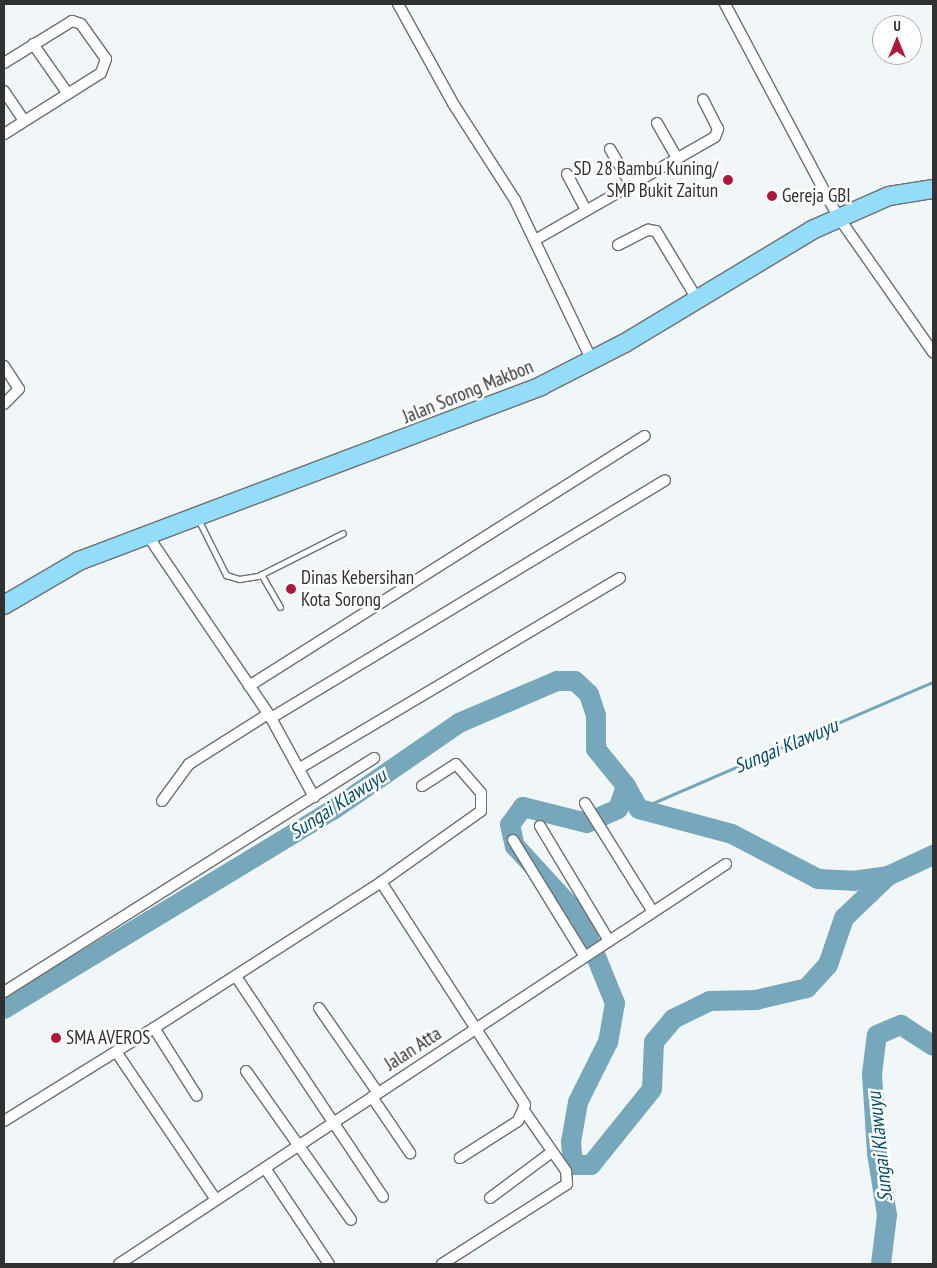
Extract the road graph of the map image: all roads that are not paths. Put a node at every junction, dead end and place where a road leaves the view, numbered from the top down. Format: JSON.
{"nodes":[{"id":1,"x":400,"y":4,"type":"edge"},
{"id":2,"x":725,"y":4,"type":"edge"},
{"id":3,"x":33,"y":44,"type":"junction"},
{"id":4,"x":4,"y":63,"type":"edge"},
{"id":5,"x":4,"y":91,"type":"edge"},
{"id":6,"x":68,"y":94,"type":"junction"},
{"id":7,"x":702,"y":100,"type":"dead end"},
{"id":8,"x":24,"y":121,"type":"junction"},
{"id":9,"x":657,"y":124,"type":"dead end"},
{"id":10,"x":4,"y":134,"type":"edge"},
{"id":11,"x":610,"y":149,"type":"dead end"},
{"id":12,"x":677,"y":158,"type":"junction"},
{"id":13,"x":567,"y":174,"type":"dead end"},
{"id":14,"x":631,"y":185,"type":"junction"},
{"id":15,"x":933,"y":189,"type":"edge"},
{"id":16,"x":586,"y":210,"type":"junction"},
{"id":17,"x":839,"y":218,"type":"junction"},
{"id":18,"x":535,"y":240,"type":"junction"},
{"id":19,"x":618,"y":245,"type":"dead end"},
{"id":20,"x":697,"y":299,"type":"junction"},
{"id":21,"x":933,"y":352,"type":"edge"},
{"id":22,"x":592,"y":361,"type":"junction"},
{"id":23,"x":4,"y":366,"type":"edge"},
{"id":24,"x":4,"y":404,"type":"edge"},
{"id":25,"x":645,"y":436,"type":"dead end"},
{"id":26,"x":665,"y":480,"type":"dead end"},
{"id":27,"x":198,"y":519,"type":"junction"},
{"id":28,"x":343,"y":532,"type":"dead end"},
{"id":29,"x":148,"y":536,"type":"junction"},
{"id":30,"x":261,"y":574,"type":"junction"},
{"id":31,"x":620,"y":578,"type":"dead end"},
{"id":32,"x":4,"y":605,"type":"edge"},
{"id":33,"x":280,"y":607,"type":"dead end"},
{"id":34,"x":249,"y":686,"type":"junction"},
{"id":35,"x":270,"y":716,"type":"junction"},
{"id":36,"x":374,"y":758,"type":"dead end"},
{"id":37,"x":300,"y":768,"type":"junction"},
{"id":38,"x":422,"y":786,"type":"dead end"},
{"id":39,"x":314,"y":797,"type":"junction"},
{"id":40,"x":162,"y":801,"type":"dead end"},
{"id":41,"x":585,"y":803,"type":"dead end"},
{"id":42,"x":540,"y":826,"type":"dead end"},
{"id":43,"x":513,"y":840,"type":"dead end"},
{"id":44,"x":726,"y":864,"type":"dead end"},
{"id":45,"x":380,"y":882,"type":"junction"},
{"id":46,"x":653,"y":912,"type":"junction"},
{"id":47,"x":609,"y":941,"type":"junction"},
{"id":48,"x":585,"y":957,"type":"junction"},
{"id":49,"x":236,"y":978,"type":"junction"},
{"id":50,"x":4,"y":992,"type":"edge"},
{"id":51,"x":319,"y":1008,"type":"dead end"},
{"id":52,"x":154,"y":1028,"type":"junction"},
{"id":53,"x":474,"y":1030,"type":"junction"},
{"id":54,"x":116,"y":1053,"type":"junction"},
{"id":55,"x":246,"y":1071,"type":"dead end"},
{"id":56,"x":375,"y":1095,"type":"junction"},
{"id":57,"x":197,"y":1096,"type":"dead end"},
{"id":58,"x":525,"y":1112,"type":"junction"},
{"id":59,"x":4,"y":1121,"type":"edge"},
{"id":60,"x":334,"y":1122,"type":"junction"},
{"id":61,"x":298,"y":1146,"type":"junction"},
{"id":62,"x":552,"y":1152,"type":"junction"},
{"id":63,"x":410,"y":1153,"type":"dead end"},
{"id":64,"x":460,"y":1158,"type":"dead end"},
{"id":65,"x":265,"y":1168,"type":"junction"},
{"id":66,"x":383,"y":1197,"type":"dead end"},
{"id":67,"x":490,"y":1198,"type":"dead end"},
{"id":68,"x":216,"y":1200,"type":"junction"},
{"id":69,"x":351,"y":1220,"type":"dead end"},
{"id":70,"x":119,"y":1264,"type":"edge"},
{"id":71,"x":330,"y":1264,"type":"edge"},
{"id":72,"x":442,"y":1264,"type":"edge"}],
"edges":[{"from":1,"to":18,"type":"street"},
{"from":2,"to":17,"type":"street"},
{"from":3,"to":4,"type":"street"},
{"from":3,"to":6,"type":"street"},
{"from":3,"to":6,"type":"street"},
{"from":5,"to":8,"type":"street"},
{"from":6,"to":8,"type":"street"},
{"from":7,"to":12,"type":"street"},
{"from":8,"to":10,"type":"street"},
{"from":9,"to":12,"type":"street"},
{"from":11,"to":14,"type":"street"},
{"from":12,"to":14,"type":"street"},
{"from":13,"to":16,"type":"street"},
{"from":14,"to":16,"type":"street"},
{"from":15,"to":17,"type":"highway","name":"Jalan Sorong Makbon"},
{"from":16,"to":18,"type":"street"},
{"from":17,"to":20,"type":"highway","name":"Jalan Sorong Makbon"},
{"from":17,"to":21,"type":"street"},
{"from":18,"to":22,"type":"street"},
{"from":19,"to":20,"type":"street"},
{"from":20,"to":22,"type":"highway","name":"Jalan Sorong Makbon"},
{"from":22,"to":27,"type":"highway","name":"Jalan Sorong Makbon"},
{"from":23,"to":24,"type":"street"},
{"from":25,"to":34,"type":"street"},
{"from":26,"to":35,"type":"street"},
{"from":27,"to":29,"type":"highway","name":"Jalan Sorong Makbon"},
{"from":27,"to":30,"type":"lane"},
{"from":28,"to":30,"type":"lane"},
{"from":29,"to":32,"type":"highway","name":"Jalan Sorong Makbon"},
{"from":29,"to":34,"type":"street"},
{"from":30,"to":33,"type":"lane"},
{"from":31,"to":37,"type":"street"},
{"from":34,"to":35,"type":"street"},
{"from":35,"to":37,"type":"street"},
{"from":35,"to":40,"type":"street"},
{"from":36,"to":39,"type":"street"},
{"from":37,"to":39,"type":"street"},
{"from":38,"to":45,"type":"street"},
{"from":39,"to":50,"type":"street"},
{"from":41,"to":46,"type":"street"},
{"from":42,"to":47,"type":"street"},
{"from":43,"to":48,"type":"street"},
{"from":44,"to":46,"type":"street","name":"Jalan Atta"},
{"from":45,"to":49,"type":"street"},
{"from":45,"to":53,"type":"street"},
{"from":46,"to":47,"type":"street","name":"Jalan Atta"},
{"from":47,"to":48,"type":"street","name":"Jalan Atta"},
{"from":48,"to":53,"type":"street","name":"Jalan Atta"},
{"from":49,"to":52,"type":"street"},
{"from":49,"to":60,"type":"street"},
{"from":51,"to":56,"type":"street"},
{"from":52,"to":54,"type":"street"},
{"from":52,"to":57,"type":"street"},
{"from":53,"to":56,"type":"street","name":"Jalan Atta"},
{"from":53,"to":58,"type":"street"},
{"from":54,"to":59,"type":"street"},
{"from":54,"to":68,"type":"street"},
{"from":55,"to":61,"type":"street"},
{"from":56,"to":60,"type":"street","name":"Jalan Atta"},
{"from":56,"to":63,"type":"street"},
{"from":58,"to":62,"type":"street"},
{"from":58,"to":64,"type":"street"},
{"from":60,"to":61,"type":"street","name":"Jalan Atta"},
{"from":60,"to":66,"type":"street"},
{"from":61,"to":65,"type":"street","name":"Jalan Atta"},
{"from":61,"to":69,"type":"street"},
{"from":62,"to":67,"type":"street"},
{"from":62,"to":72,"type":"street"},
{"from":65,"to":68,"type":"street","name":"Jalan Atta"},
{"from":65,"to":71,"type":"street"},
{"from":68,"to":70,"type":"street","name":"Jalan Atta"}]}
